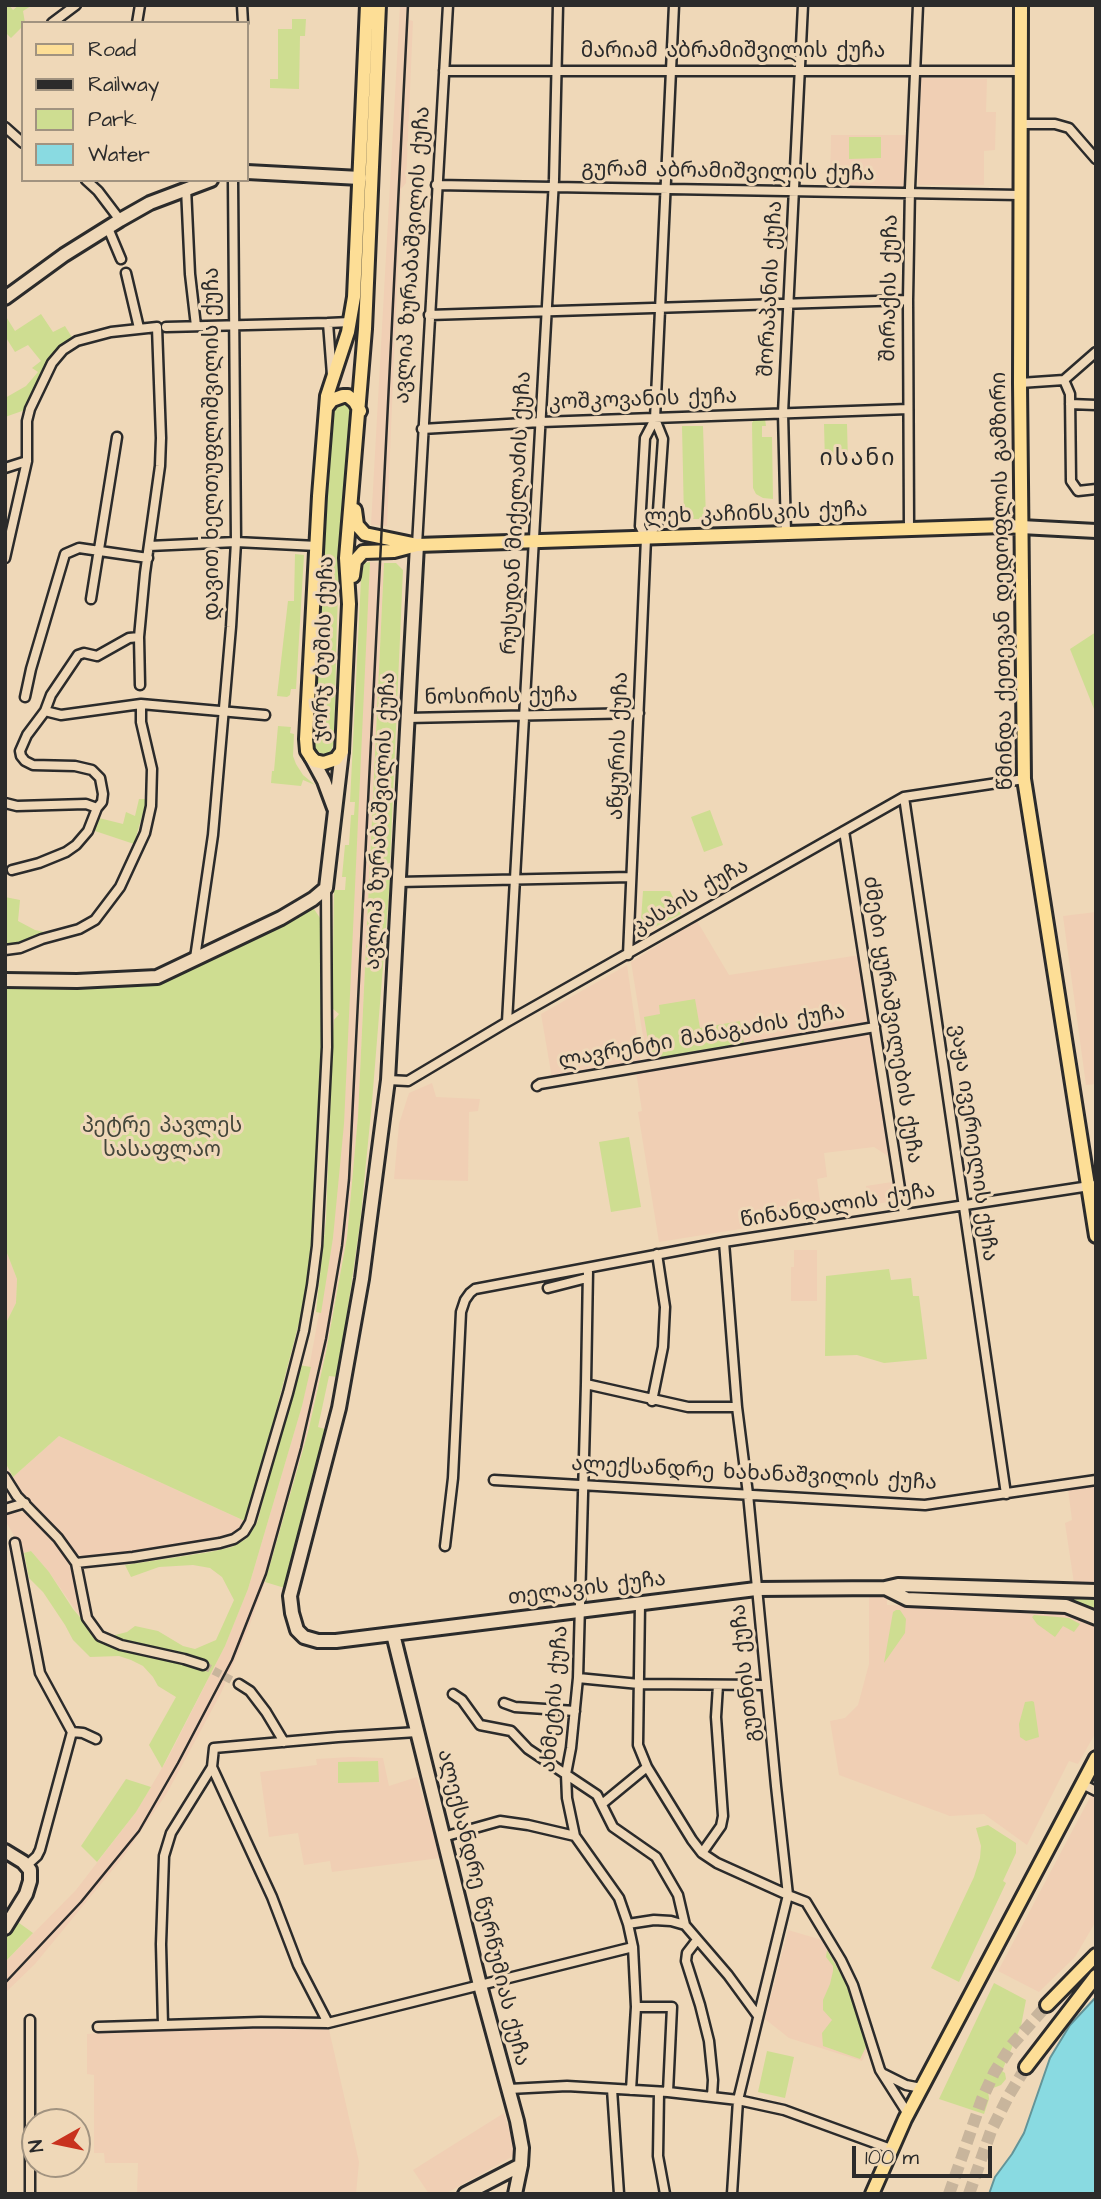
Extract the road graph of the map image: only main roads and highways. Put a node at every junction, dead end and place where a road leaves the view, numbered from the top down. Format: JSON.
{"nodes":[{"id":1,"x":367,"y":5,"type":"edge"},
{"id":2,"x":379,"y":5,"type":"edge"},
{"id":3,"x":1021,"y":5,"type":"edge"},
{"id":4,"x":326,"y":408,"type":"junction"},
{"id":5,"x":360,"y":411,"type":"junction"},
{"id":6,"x":354,"y":484,"type":"junction"},
{"id":7,"x":1021,"y":527,"type":"junction"},
{"id":8,"x":416,"y":545,"type":"junction"},
{"id":9,"x":349,"y":604,"type":"junction"},
{"id":10,"x":1092,"y":1185,"type":"edge"},
{"id":11,"x":1096,"y":1236,"type":"edge"},
{"id":12,"x":1096,"y":1758,"type":"edge"},
{"id":13,"x":1096,"y":1955,"type":"edge"},
{"id":14,"x":1096,"y":1976,"type":"edge"},
{"id":15,"x":1047,"y":2005,"type":"tunnel mouth"},
{"id":16,"x":1026,"y":2067,"type":"tunnel mouth"},
{"id":17,"x":872,"y":2194,"type":"edge"}],
"edges":[{"from":1,"to":4,"type":"main road","name":"ჯორჯ ბუშის ქუჩა"},
{"from":2,"to":5,"type":"main road","name":"ჯორჯ ბუშის ქუჩა"},
{"from":3,"to":7,"type":"main road","name":"წმინდა ქეთევან დედოფლის გამზირი"},
{"from":4,"to":5,"type":"main road"},
{"from":4,"to":9,"type":"main road","name":"ჯორჯ ბუშის ქუჩა"},
{"from":5,"to":6,"type":"main road","name":"ჯორჯ ბუშის ქუჩა"},
{"from":6,"to":8,"type":"main road","name":"ლეხ კაჩინსკის ქუჩა"},
{"from":6,"to":9,"type":"main road","name":"ჯორჯ ბუშის ქუჩა"},
{"from":7,"to":8,"type":"main road","name":"ლეხ კაჩინსკის ქუჩა"},
{"from":7,"to":10,"type":"main road","name":"წმინდა ქეთევან დედოფლის გამზირი"},
{"from":8,"to":9,"type":"main road","name":"ლეხ კაჩინსკის ქუჩა"},
{"from":10,"to":11,"type":"main road","name":"წმინდა ქეთევან დედოფლის გამზირი"},
{"from":12,"to":17,"type":"main road"},
{"from":13,"to":15,"type":"main road"},
{"from":14,"to":16,"type":"main road"}]}
